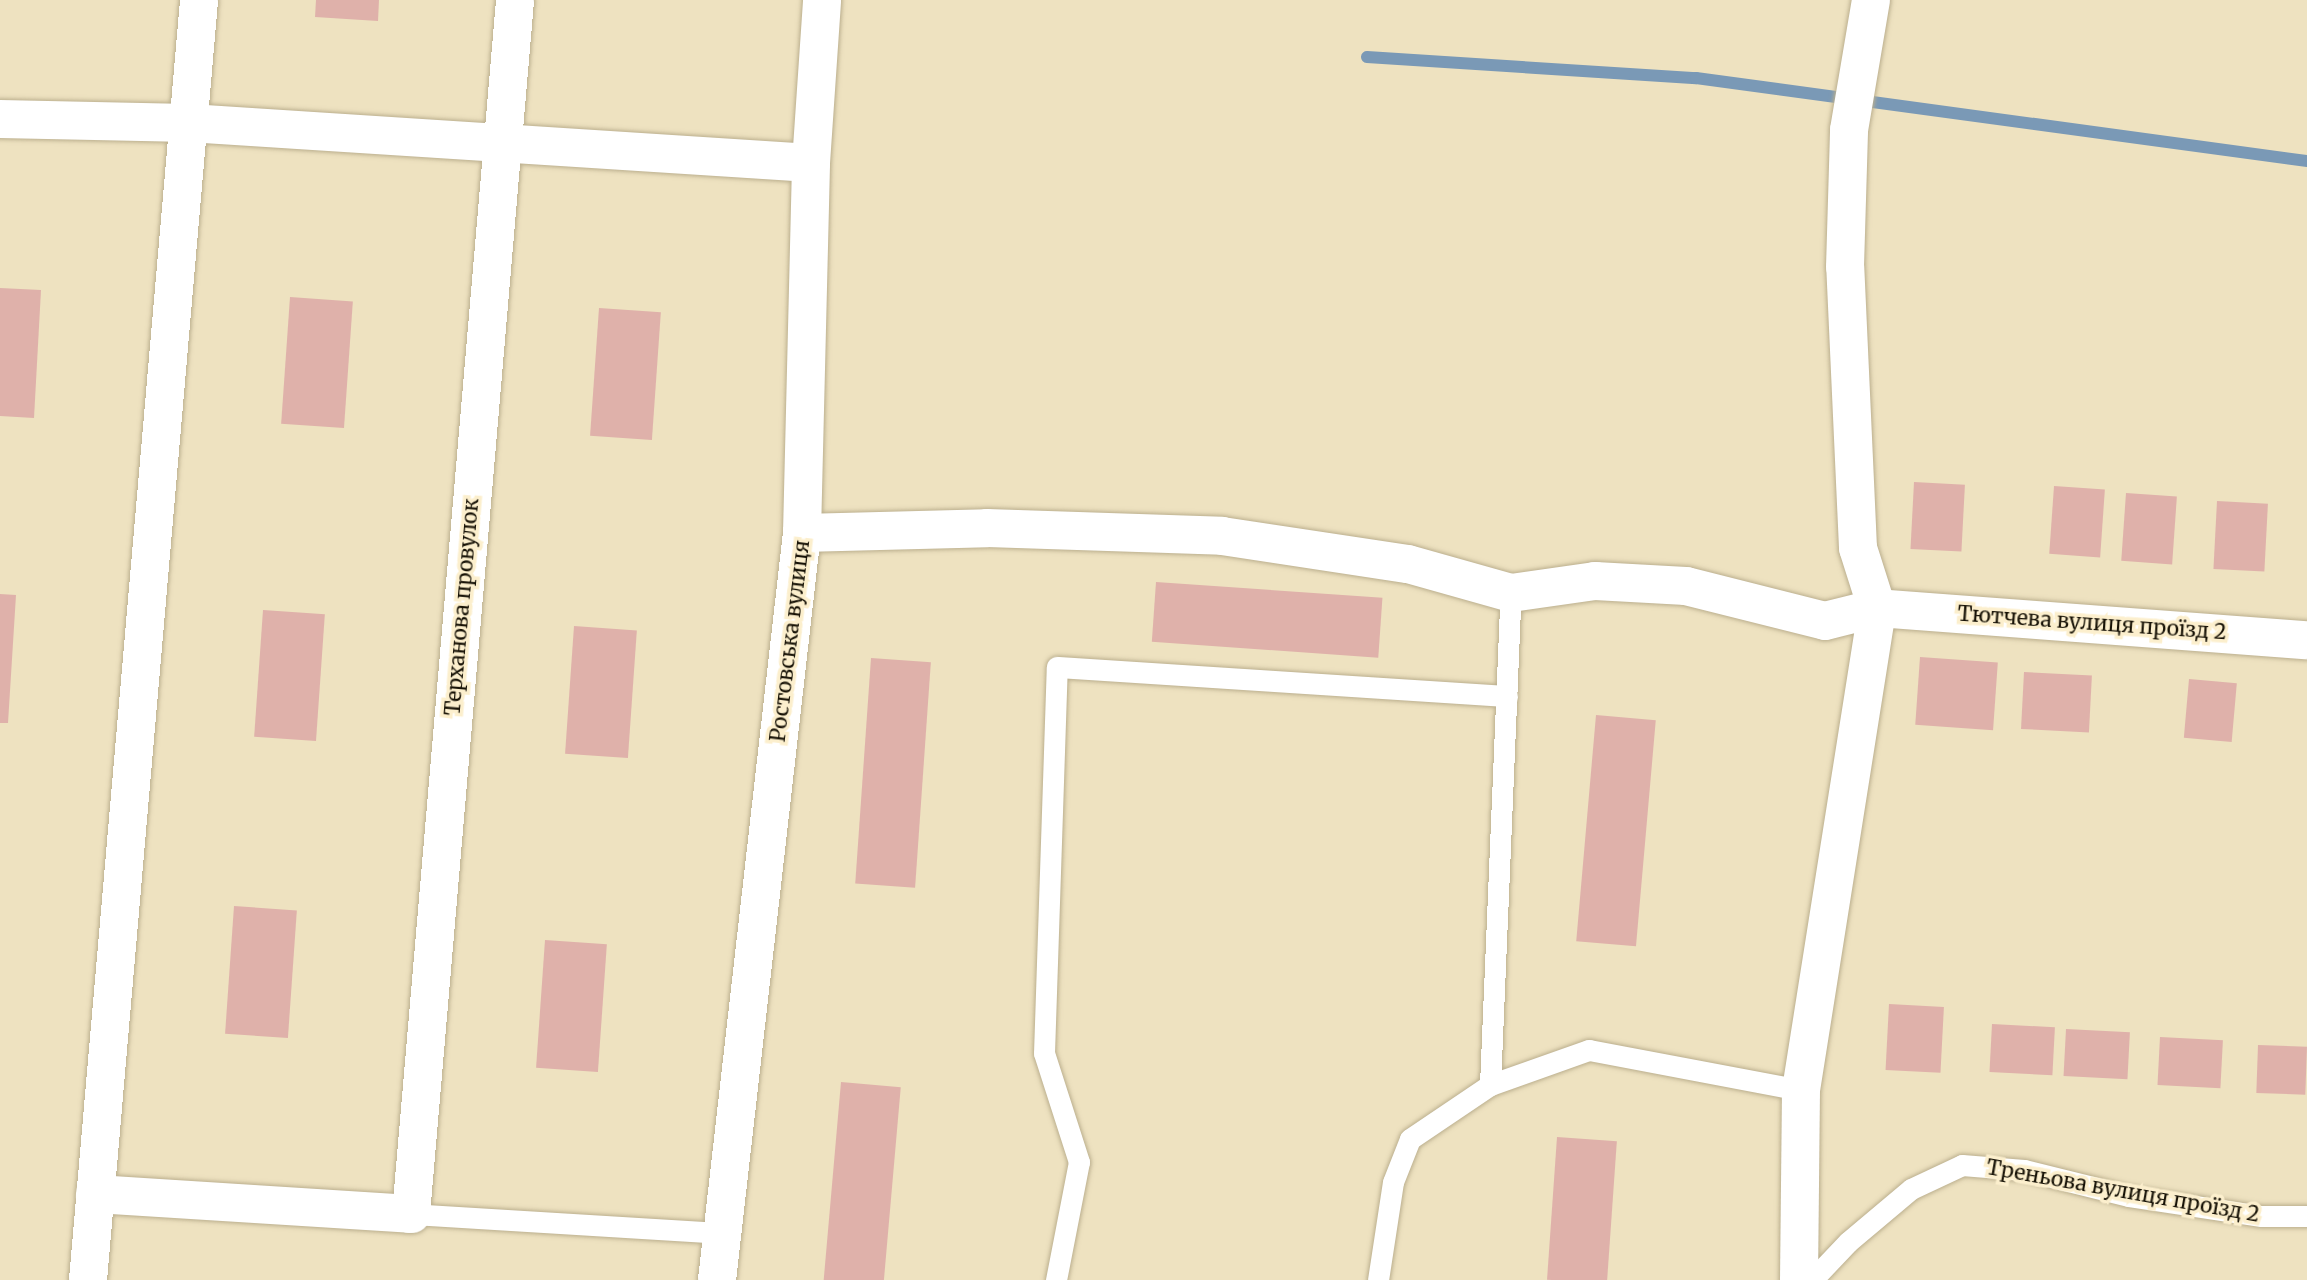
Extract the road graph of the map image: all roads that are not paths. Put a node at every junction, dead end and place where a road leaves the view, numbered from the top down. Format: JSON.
{"nodes":[{"id":1,"x":199,"y":0,"type":"edge"},
{"id":2,"x":515,"y":0,"type":"edge"},
{"id":3,"x":822,"y":0,"type":"edge"},
{"id":4,"x":1871,"y":0,"type":"edge"},
{"id":5,"x":0,"y":119,"type":"edge"},
{"id":6,"x":189,"y":123,"type":"junction"},
{"id":7,"x":501,"y":145,"type":"junction"},
{"id":8,"x":811,"y":163,"type":"junction"},
{"id":9,"x":802,"y":533,"type":"junction"},
{"id":10,"x":1511,"y":593,"type":"junction"},
{"id":11,"x":1877,"y":608,"type":"junction"},
{"id":12,"x":2307,"y":640,"type":"edge"},
{"id":13,"x":1507,"y":696,"type":"junction"},
{"id":14,"x":1490,"y":1086,"type":"junction"},
{"id":15,"x":1801,"y":1090,"type":"junction"},
{"id":16,"x":95,"y":1195,"type":"junction"},
{"id":17,"x":411,"y":1214,"type":"junction"},
{"id":18,"x":2307,"y":1216,"type":"edge"},
{"id":19,"x":721,"y":1233,"type":"junction"},
{"id":20,"x":88,"y":1280,"type":"edge"},
{"id":21,"x":717,"y":1280,"type":"edge"},
{"id":22,"x":1056,"y":1280,"type":"edge"},
{"id":23,"x":1378,"y":1280,"type":"edge"},
{"id":24,"x":1799,"y":1280,"type":"edge"},
{"id":25,"x":1812,"y":1280,"type":"edge"}],
"edges":[{"from":1,"to":6,"type":"street"},
{"from":2,"to":7,"type":"street","name":"Терханова провулок"},
{"from":3,"to":8,"type":"street","name":"Ростовська вулиця"},
{"from":4,"to":11,"type":"street"},
{"from":5,"to":6,"type":"street"},
{"from":6,"to":7,"type":"street"},
{"from":6,"to":16,"type":"street"},
{"from":7,"to":8,"type":"street"},
{"from":7,"to":17,"type":"street","name":"Терханова провулок"},
{"from":8,"to":9,"type":"street","name":"Ростовська вулиця"},
{"from":9,"to":10,"type":"street"},
{"from":9,"to":19,"type":"street","name":"Ростовська вулиця"},
{"from":10,"to":11,"type":"street","name":"Тютчева вулиця проїзд 2"},
{"from":10,"to":13,"type":"lane"},
{"from":11,"to":12,"type":"street","name":"Тютчева вулиця проїзд 2"},
{"from":11,"to":15,"type":"street"},
{"from":13,"to":14,"type":"lane"},
{"from":13,"to":22,"type":"lane"},
{"from":14,"to":15,"type":"lane"},
{"from":14,"to":23,"type":"lane"},
{"from":15,"to":24,"type":"street"},
{"from":16,"to":17,"type":"street"},
{"from":16,"to":20,"type":"street"},
{"from":17,"to":19,"type":"lane"},
{"from":18,"to":25,"type":"lane","name":"Треньова вулиця проїзд 2"},
{"from":19,"to":21,"type":"street","name":"Ростовська вулиця"}]}
